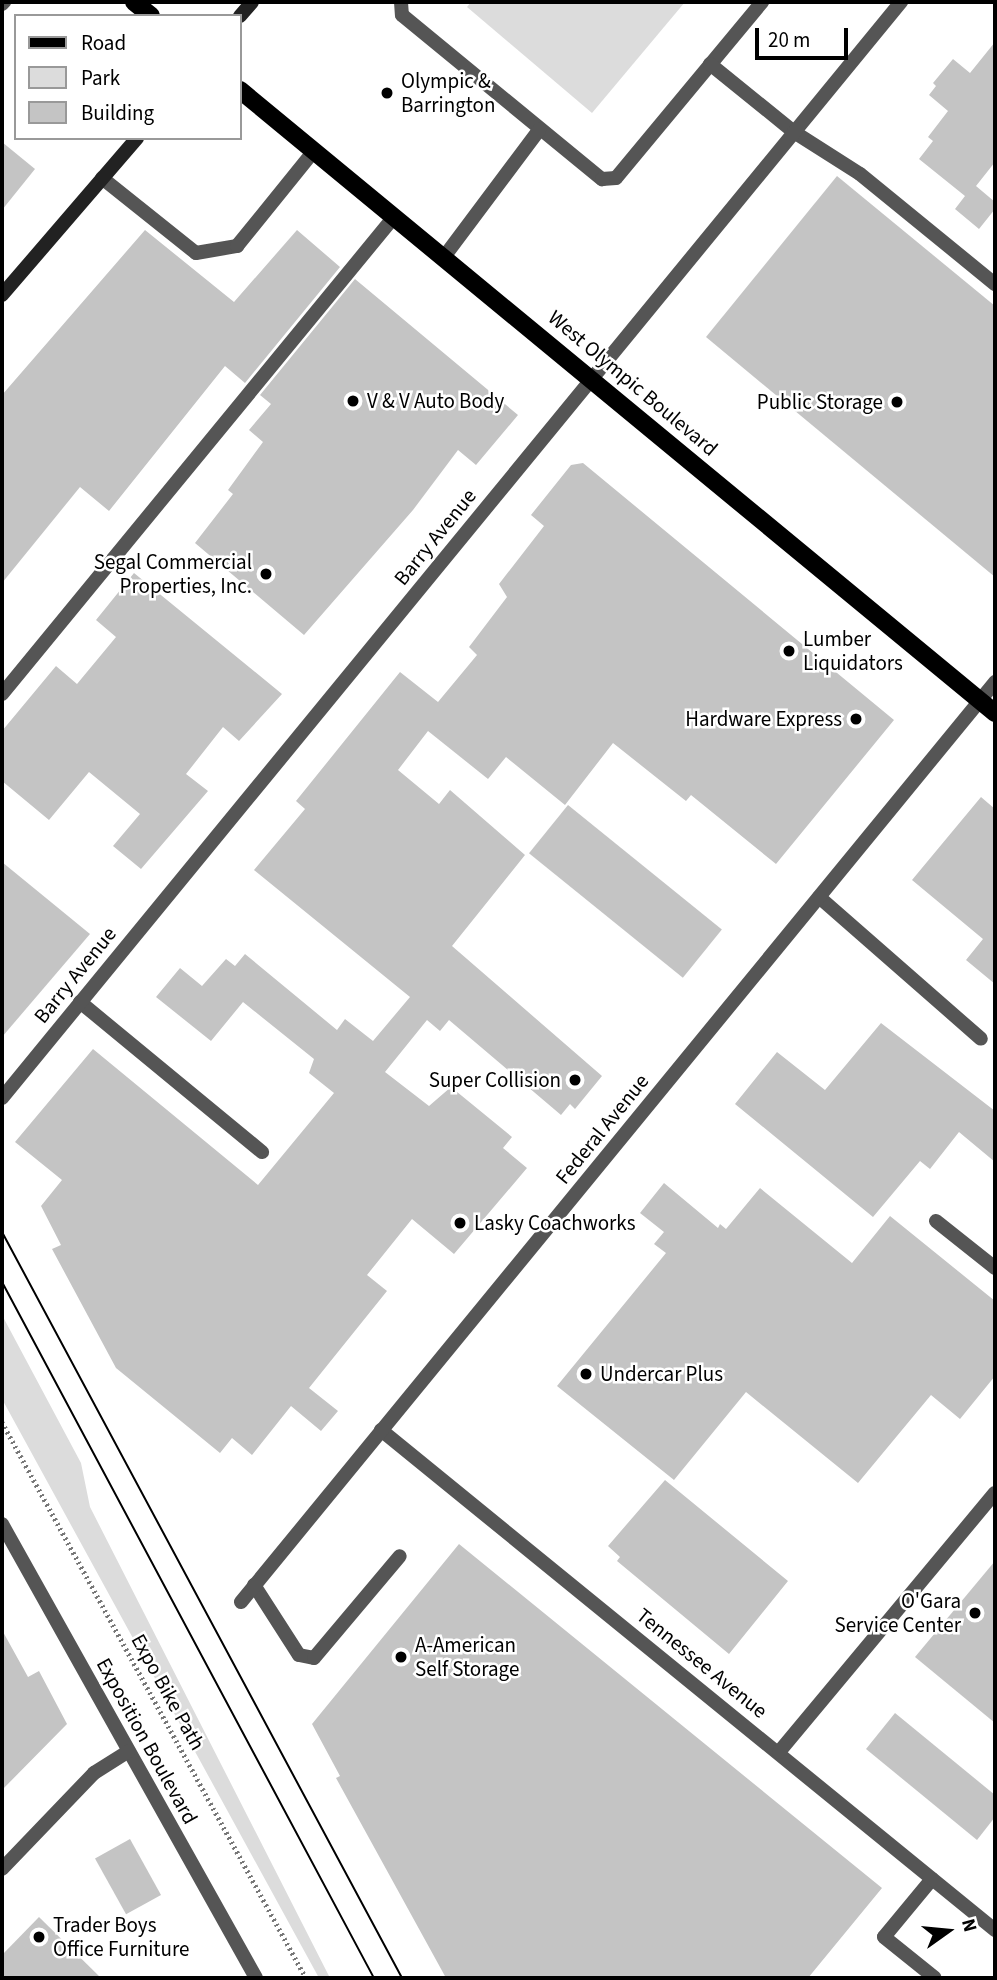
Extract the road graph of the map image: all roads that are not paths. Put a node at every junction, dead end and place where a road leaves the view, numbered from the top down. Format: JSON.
{"nodes":[{"id":1,"x":134,"y":2,"type":"edge"},
{"id":2,"x":401,"y":2,"type":"edge"},
{"id":3,"x":762,"y":2,"type":"edge"},
{"id":4,"x":901,"y":2,"type":"edge"},
{"id":5,"x":149,"y":14,"type":"edge"},
{"id":6,"x":710,"y":64,"type":"junction"},
{"id":7,"x":242,"y":92,"type":"edge"},
{"id":8,"x":539,"y":130,"type":"junction"},
{"id":9,"x":794,"y":132,"type":"junction"},
{"id":10,"x":135,"y":140,"type":"edge"},
{"id":11,"x":314,"y":151,"type":"junction"},
{"id":12,"x":103,"y":178,"type":"junction"},
{"id":13,"x":394,"y":217,"type":"junction"},
{"id":14,"x":444,"y":257,"type":"junction"},
{"id":15,"x":995,"y":284,"type":"edge"},
{"id":16,"x":2,"y":295,"type":"edge"},
{"id":17,"x":593,"y":377,"type":"junction"},
{"id":18,"x":995,"y":682,"type":"edge"},
{"id":19,"x":2,"y":694,"type":"edge"},
{"id":20,"x":980,"y":701,"type":"junction"},
{"id":21,"x":995,"y":713,"type":"edge"},
{"id":22,"x":819,"y":897,"type":"junction"},
{"id":23,"x":80,"y":1002,"type":"junction"},
{"id":24,"x":981,"y":1039,"type":"dead end"},
{"id":25,"x":2,"y":1098,"type":"edge"},
{"id":26,"x":262,"y":1152,"type":"dead end"},
{"id":27,"x":936,"y":1221,"type":"dead end"},
{"id":28,"x":995,"y":1268,"type":"edge"},
{"id":29,"x":381,"y":1430,"type":"junction"},
{"id":30,"x":995,"y":1493,"type":"edge"},
{"id":31,"x":2,"y":1524,"type":"edge"},
{"id":32,"x":400,"y":1556,"type":"dead end"},
{"id":33,"x":254,"y":1586,"type":"junction"},
{"id":34,"x":241,"y":1602,"type":"dead end"},
{"id":35,"x":129,"y":1751,"type":"junction"},
{"id":36,"x":779,"y":1752,"type":"junction"},
{"id":37,"x":3,"y":1865,"type":"edge"},
{"id":38,"x":932,"y":1879,"type":"junction"},
{"id":39,"x":995,"y":1930,"type":"edge"},
{"id":40,"x":256,"y":1978,"type":"edge"},
{"id":41,"x":935,"y":1978,"type":"edge"}],
"edges":[{"from":1,"to":5,"type":"main road"},
{"from":2,"to":8,"type":"street"},
{"from":3,"to":6,"type":"street"},
{"from":4,"to":9,"type":"street","name":"Barry Avenue"},
{"from":6,"to":8,"type":"street"},
{"from":6,"to":9,"type":"street"},
{"from":7,"to":11,"type":"main road","name":"West Olympic Boulevard"},
{"from":8,"to":14,"type":"street"},
{"from":9,"to":15,"type":"street"},
{"from":9,"to":17,"type":"street","name":"Barry Avenue"},
{"from":10,"to":12,"type":"street"},
{"from":11,"to":12,"type":"street"},
{"from":11,"to":13,"type":"main road","name":"West Olympic Boulevard"},
{"from":12,"to":16,"type":"street"},
{"from":13,"to":14,"type":"main road","name":"West Olympic Boulevard"},
{"from":13,"to":19,"type":"street"},
{"from":14,"to":17,"type":"main road","name":"West Olympic Boulevard"},
{"from":17,"to":20,"type":"main road","name":"West Olympic Boulevard"},
{"from":17,"to":23,"type":"street","name":"Barry Avenue"},
{"from":18,"to":20,"type":"street","name":"Federal Avenue"},
{"from":20,"to":21,"type":"main road","name":"West Olympic Boulevard"},
{"from":20,"to":22,"type":"street","name":"Federal Avenue"},
{"from":22,"to":24,"type":"street"},
{"from":22,"to":29,"type":"street","name":"Federal Avenue"},
{"from":23,"to":25,"type":"street","name":"Barry Avenue"},
{"from":23,"to":26,"type":"street"},
{"from":27,"to":28,"type":"street"},
{"from":29,"to":33,"type":"street","name":"Federal Avenue"},
{"from":29,"to":36,"type":"street","name":"Tennessee Avenue"},
{"from":30,"to":36,"type":"street"},
{"from":31,"to":35,"type":"street","name":"Exposition Boulevard"},
{"from":32,"to":33,"type":"street"},
{"from":33,"to":34,"type":"street","name":"Federal Avenue"},
{"from":35,"to":37,"type":"street"},
{"from":35,"to":40,"type":"street","name":"Exposition Boulevard"},
{"from":36,"to":38,"type":"street","name":"Tennessee Avenue"},
{"from":38,"to":39,"type":"street","name":"Tennessee Avenue"},
{"from":38,"to":41,"type":"street"}]}
